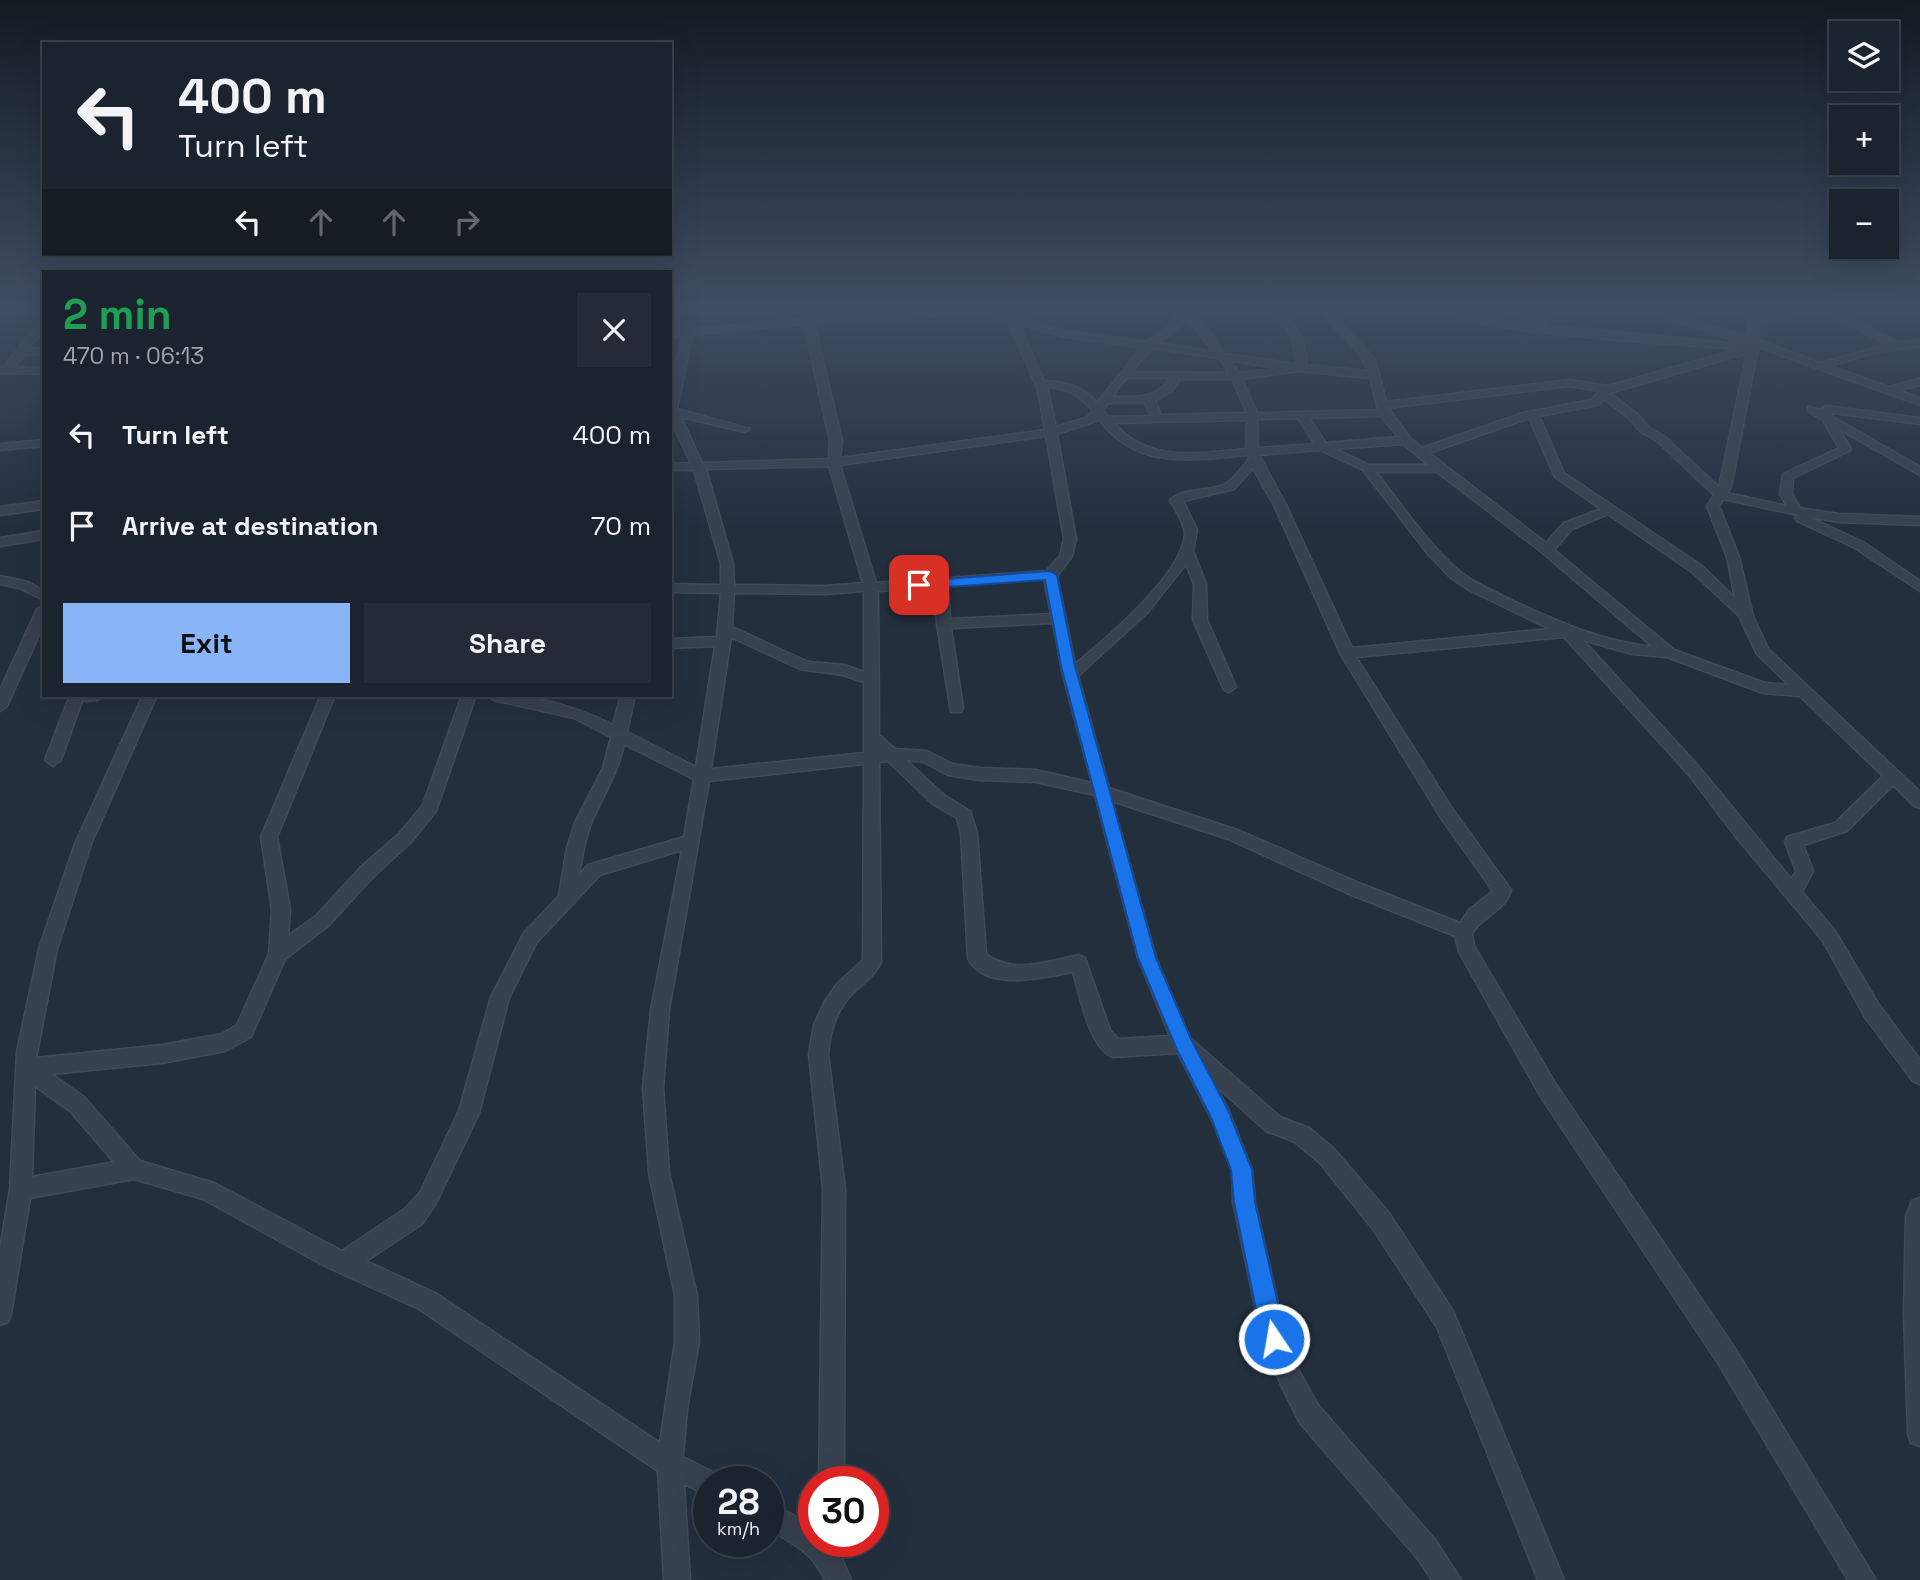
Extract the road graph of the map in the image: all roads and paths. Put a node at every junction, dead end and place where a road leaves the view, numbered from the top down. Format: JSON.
{"nodes":[{"id":1,"x":677,"y":381,"type":"edge"},
{"id":2,"x":821,"y":381,"type":"edge"},
{"id":3,"x":1040,"y":381,"type":"edge"},
{"id":4,"x":1120,"y":381,"type":"edge"},
{"id":5,"x":1174,"y":381,"type":"edge"},
{"id":6,"x":1239,"y":381,"type":"edge"},
{"id":7,"x":1375,"y":381,"type":"edge"},
{"id":8,"x":1641,"y":381,"type":"edge"},
{"id":9,"x":1746,"y":381,"type":"edge"},
{"id":10,"x":1863,"y":381,"type":"edge"},
{"id":11,"x":1920,"y":382,"type":"edge"},
{"id":12,"x":1041,"y":384,"type":"junction"},
{"id":13,"x":1886,"y":390,"type":"junction"},
{"id":14,"x":1606,"y":392,"type":"junction"},
{"id":15,"x":1149,"y":401,"type":"junction"},
{"id":16,"x":1920,"y":402,"type":"edge"},
{"id":17,"x":672,"y":404,"type":"edge"},
{"id":18,"x":672,"y":408,"type":"edge"},
{"id":19,"x":1384,"y":409,"type":"junction"},
{"id":20,"x":1812,"y":409,"type":"dead end"},
{"id":21,"x":1103,"y":410,"type":"junction"},
{"id":22,"x":672,"y":412,"type":"edge"},
{"id":23,"x":1533,"y":414,"type":"junction"},
{"id":24,"x":1302,"y":416,"type":"junction"},
{"id":25,"x":1253,"y":418,"type":"junction"},
{"id":26,"x":1157,"y":419,"type":"junction"},
{"id":27,"x":1828,"y":420,"type":"junction"},
{"id":28,"x":1920,"y":421,"type":"edge"},
{"id":29,"x":745,"y":429,"type":"dead end"},
{"id":30,"x":676,"y":430,"type":"edge"},
{"id":31,"x":1052,"y":432,"type":"junction"},
{"id":32,"x":1406,"y":440,"type":"junction"},
{"id":33,"x":42,"y":443,"type":"edge"},
{"id":34,"x":0,"y":447,"type":"edge"},
{"id":35,"x":1323,"y":447,"type":"junction"},
{"id":36,"x":1422,"y":452,"type":"junction"},
{"id":37,"x":1253,"y":454,"type":"junction"},
{"id":38,"x":834,"y":462,"type":"junction"},
{"id":39,"x":672,"y":467,"type":"edge"},
{"id":40,"x":699,"y":467,"type":"junction"},
{"id":41,"x":1367,"y":468,"type":"junction"},
{"id":42,"x":1440,"y":468,"type":"junction"},
{"id":43,"x":1920,"y":472,"type":"edge"},
{"id":44,"x":1723,"y":491,"type":"junction"},
{"id":45,"x":42,"y":505,"type":"edge"},
{"id":46,"x":1774,"y":508,"type":"junction"},
{"id":47,"x":1608,"y":510,"type":"junction"},
{"id":48,"x":0,"y":511,"type":"edge"},
{"id":49,"x":1795,"y":512,"type":"junction"},
{"id":50,"x":1920,"y":521,"type":"edge"},
{"id":51,"x":42,"y":535,"type":"edge"},
{"id":52,"x":0,"y":542,"type":"edge"},
{"id":53,"x":1547,"y":550,"type":"junction"},
{"id":54,"x":1188,"y":553,"type":"junction"},
{"id":55,"x":1050,"y":575,"type":"junction"},
{"id":56,"x":0,"y":580,"type":"edge"},
{"id":57,"x":941,"y":583,"type":"junction"},
{"id":58,"x":1920,"y":584,"type":"edge"},
{"id":59,"x":672,"y":588,"type":"edge"},
{"id":60,"x":728,"y":588,"type":"junction"},
{"id":61,"x":871,"y":588,"type":"junction"},
{"id":62,"x":42,"y":595,"type":"edge"},
{"id":63,"x":42,"y":615,"type":"edge"},
{"id":64,"x":1746,"y":616,"type":"junction"},
{"id":65,"x":1058,"y":618,"type":"junction"},
{"id":66,"x":944,"y":624,"type":"junction"},
{"id":67,"x":1567,"y":632,"type":"junction"},
{"id":68,"x":724,"y":635,"type":"junction"},
{"id":69,"x":672,"y":644,"type":"edge"},
{"id":70,"x":1347,"y":653,"type":"junction"},
{"id":71,"x":1669,"y":653,"type":"junction"},
{"id":72,"x":1070,"y":675,"type":"junction"},
{"id":73,"x":873,"y":680,"type":"junction"},
{"id":74,"x":1229,"y":687,"type":"dead end"},
{"id":75,"x":1802,"y":691,"type":"junction"},
{"id":76,"x":77,"y":697,"type":"edge"},
{"id":77,"x":149,"y":697,"type":"edge"},
{"id":78,"x":327,"y":697,"type":"edge"},
{"id":79,"x":467,"y":697,"type":"edge"},
{"id":80,"x":504,"y":697,"type":"edge"},
{"id":81,"x":628,"y":697,"type":"edge"},
{"id":82,"x":0,"y":706,"type":"edge"},
{"id":83,"x":956,"y":708,"type":"dead end"},
{"id":84,"x":619,"y":736,"type":"junction"},
{"id":85,"x":871,"y":736,"type":"junction"},
{"id":86,"x":894,"y":755,"type":"junction"},
{"id":87,"x":870,"y":757,"type":"junction"},
{"id":88,"x":53,"y":760,"type":"dead end"},
{"id":89,"x":701,"y":776,"type":"junction"},
{"id":90,"x":1892,"y":776,"type":"junction"},
{"id":91,"x":1101,"y":791,"type":"junction"},
{"id":92,"x":1920,"y":802,"type":"edge"},
{"id":93,"x":691,"y":841,"type":"junction"},
{"id":94,"x":1792,"y":893,"type":"junction"},
{"id":95,"x":567,"y":898,"type":"junction"},
{"id":96,"x":1463,"y":933,"type":"junction"},
{"id":97,"x":278,"y":954,"type":"junction"},
{"id":98,"x":1183,"y":1044,"type":"junction"},
{"id":99,"x":26,"y":1068,"type":"junction"},
{"id":100,"x":1920,"y":1075,"type":"edge"},
{"id":101,"x":134,"y":1168,"type":"junction"},
{"id":102,"x":21,"y":1189,"type":"junction"},
{"id":103,"x":1920,"y":1209,"type":"edge"},
{"id":104,"x":344,"y":1263,"type":"junction"},
{"id":105,"x":0,"y":1314,"type":"edge"},
{"id":106,"x":1920,"y":1434,"type":"edge"},
{"id":107,"x":670,"y":1464,"type":"junction"},
{"id":108,"x":832,"y":1466,"type":"edge"},
{"id":109,"x":693,"y":1476,"type":"edge"},
{"id":110,"x":677,"y":1580,"type":"edge"},
{"id":111,"x":1448,"y":1580,"type":"edge"},
{"id":112,"x":1551,"y":1580,"type":"edge"},
{"id":113,"x":1863,"y":1580,"type":"edge"}],
"edges":[{"from":1,"to":17,"type":"street"},
{"from":2,"to":38,"type":"street"},
{"from":3,"to":12,"type":"street"},
{"from":4,"to":21,"type":"street"},
{"from":5,"to":15,"type":"street"},
{"from":6,"to":25,"type":"street"},
{"from":7,"to":19,"type":"street"},
{"from":8,"to":14,"type":"street"},
{"from":9,"to":44,"type":"street"},
{"from":10,"to":13,"type":"street"},
{"from":11,"to":13,"type":"street"},
{"from":12,"to":21,"type":"street"},
{"from":12,"to":31,"type":"street"},
{"from":13,"to":16,"type":"street"},
{"from":14,"to":19,"type":"street"},
{"from":14,"to":23,"type":"street"},
{"from":14,"to":44,"type":"street"},
{"from":15,"to":21,"type":"street"},
{"from":15,"to":26,"type":"street"},
{"from":18,"to":29,"type":"street"},
{"from":19,"to":24,"type":"street"},
{"from":19,"to":32,"type":"street"},
{"from":20,"to":27,"type":"street"},
{"from":21,"to":26,"type":"street"},
{"from":21,"to":31,"type":"street"},
{"from":21,"to":37,"type":"street"},
{"from":22,"to":30,"type":"street"},
{"from":23,"to":36,"type":"street"},
{"from":23,"to":47,"type":"street"},
{"from":24,"to":25,"type":"street"},
{"from":24,"to":35,"type":"street"},
{"from":25,"to":26,"type":"street"},
{"from":25,"to":37,"type":"street"},
{"from":27,"to":28,"type":"street"},
{"from":27,"to":43,"type":"street"},
{"from":27,"to":49,"type":"street"},
{"from":30,"to":40,"type":"street"},
{"from":31,"to":38,"type":"street"},
{"from":31,"to":55,"type":"street"},
{"from":32,"to":35,"type":"street"},
{"from":32,"to":36,"type":"street"},
{"from":33,"to":34,"type":"street"},
{"from":35,"to":37,"type":"street"},
{"from":35,"to":41,"type":"street"},
{"from":36,"to":42,"type":"street"},
{"from":37,"to":54,"type":"street"},
{"from":37,"to":70,"type":"street"},
{"from":38,"to":40,"type":"street"},
{"from":38,"to":61,"type":"street"},
{"from":39,"to":40,"type":"street"},
{"from":40,"to":60,"type":"street"},
{"from":41,"to":42,"type":"street"},
{"from":41,"to":67,"type":"street"},
{"from":42,"to":53,"type":"street"},
{"from":44,"to":46,"type":"street"},
{"from":44,"to":64,"type":"street"},
{"from":45,"to":48,"type":"street"},
{"from":46,"to":49,"type":"street"},
{"from":46,"to":58,"type":"street"},
{"from":47,"to":53,"type":"street"},
{"from":47,"to":64,"type":"street"},
{"from":49,"to":50,"type":"street"},
{"from":51,"to":52,"type":"street"},
{"from":53,"to":71,"type":"street"},
{"from":54,"to":72,"type":"street"},
{"from":54,"to":74,"type":"street"},
{"from":55,"to":57,"type":"street"},
{"from":55,"to":65,"type":"street"},
{"from":56,"to":62,"type":"street"},
{"from":57,"to":61,"type":"street"},
{"from":57,"to":66,"type":"street"},
{"from":59,"to":60,"type":"street"},
{"from":60,"to":61,"type":"street"},
{"from":60,"to":68,"type":"street"},
{"from":61,"to":73,"type":"street"},
{"from":63,"to":82,"type":"street"},
{"from":64,"to":75,"type":"street"},
{"from":65,"to":66,"type":"street"},
{"from":65,"to":72,"type":"street"},
{"from":66,"to":83,"type":"street"},
{"from":67,"to":70,"type":"street"},
{"from":67,"to":71,"type":"street"},
{"from":67,"to":94,"type":"street"},
{"from":68,"to":69,"type":"street"},
{"from":68,"to":73,"type":"street"},
{"from":68,"to":89,"type":"street"},
{"from":70,"to":96,"type":"street"},
{"from":71,"to":75,"type":"street"},
{"from":72,"to":91,"type":"street"},
{"from":73,"to":85,"type":"street"},
{"from":75,"to":90,"type":"street"},
{"from":76,"to":88,"type":"street"},
{"from":77,"to":99,"type":"street"},
{"from":78,"to":97,"type":"street"},
{"from":79,"to":97,"type":"street"},
{"from":80,"to":84,"type":"street"},
{"from":81,"to":84,"type":"street"},
{"from":84,"to":89,"type":"street"},
{"from":84,"to":95,"type":"street"},
{"from":85,"to":86,"type":"street"},
{"from":85,"to":87,"type":"street"},
{"from":86,"to":87,"type":"street"},
{"from":86,"to":91,"type":"street"},
{"from":86,"to":98,"type":"street"},
{"from":87,"to":89,"type":"street"},
{"from":87,"to":108,"type":"street"},
{"from":89,"to":93,"type":"street"},
{"from":90,"to":92,"type":"street"},
{"from":90,"to":94,"type":"street"},
{"from":91,"to":96,"type":"street"},
{"from":91,"to":98,"type":"street"},
{"from":93,"to":95,"type":"street"},
{"from":93,"to":107,"type":"street"},
{"from":94,"to":100,"type":"street"},
{"from":95,"to":104,"type":"street"},
{"from":96,"to":113,"type":"street"},
{"from":97,"to":99,"type":"street"},
{"from":98,"to":111,"type":"street"},
{"from":98,"to":112,"type":"street"},
{"from":99,"to":101,"type":"street"},
{"from":99,"to":102,"type":"street"},
{"from":101,"to":102,"type":"street"},
{"from":101,"to":104,"type":"street"},
{"from":102,"to":105,"type":"street"},
{"from":103,"to":106,"type":"street"},
{"from":104,"to":107,"type":"street"},
{"from":107,"to":109,"type":"street"},
{"from":107,"to":110,"type":"street"}]}
